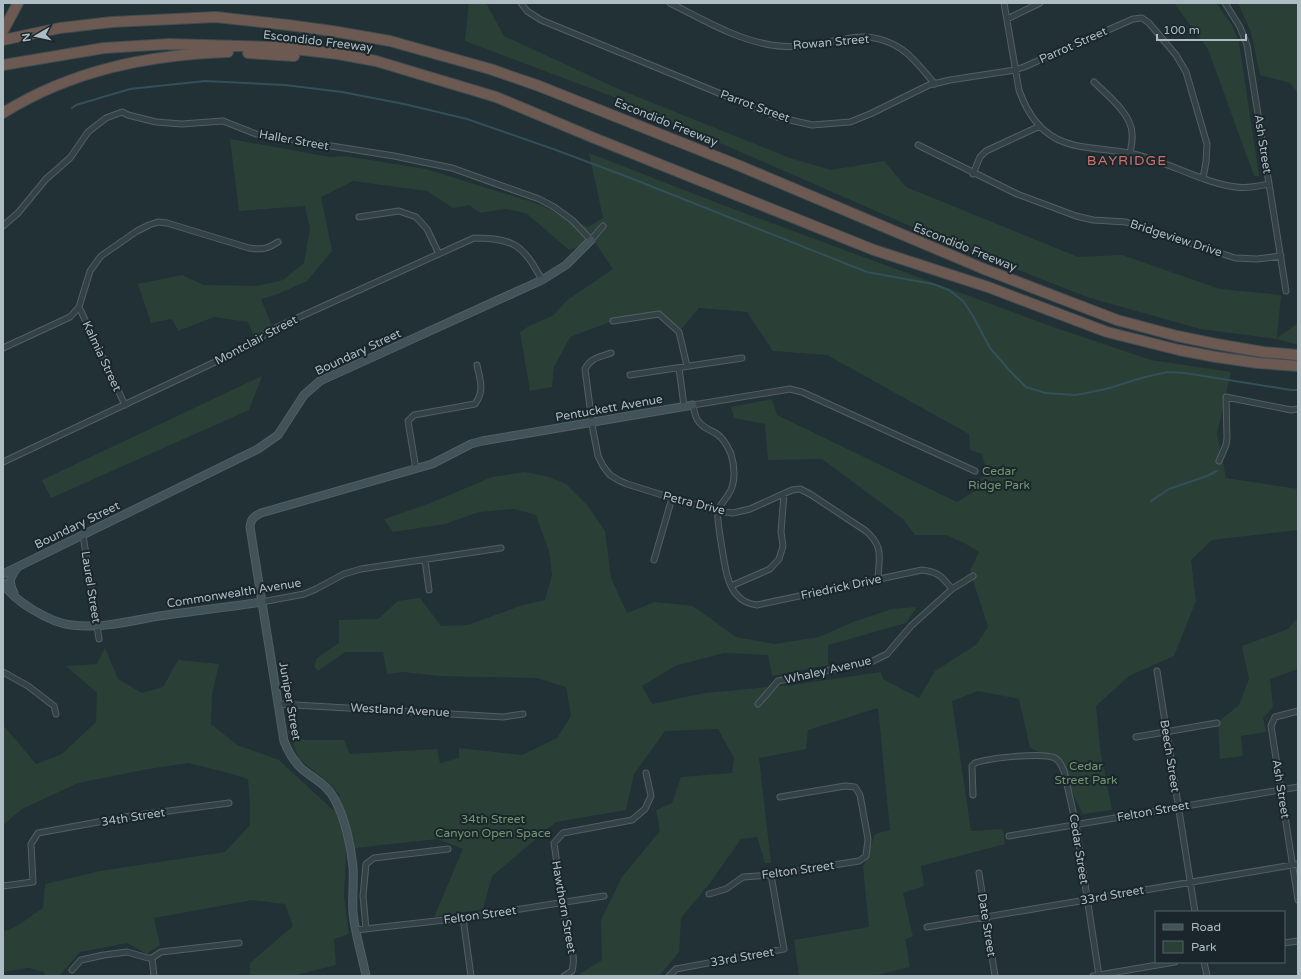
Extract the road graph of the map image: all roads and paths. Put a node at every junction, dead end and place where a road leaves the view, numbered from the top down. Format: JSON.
{"nodes":[{"id":1,"x":18,"y":3,"type":"edge"},
{"id":2,"x":521,"y":3,"type":"edge"},
{"id":3,"x":670,"y":3,"type":"edge"},
{"id":4,"x":1004,"y":3,"type":"edge"},
{"id":5,"x":1040,"y":3,"type":"edge"},
{"id":6,"x":1225,"y":3,"type":"edge"},
{"id":7,"x":1007,"y":19,"type":"junction"},
{"id":8,"x":3,"y":31,"type":"edge"},
{"id":9,"x":3,"y":40,"type":"edge"},
{"id":10,"x":3,"y":65,"type":"edge"},
{"id":11,"x":404,"y":70,"type":"junction"},
{"id":12,"x":1015,"y":70,"type":"junction"},
{"id":13,"x":1094,"y":82,"type":"dead end"},
{"id":14,"x":935,"y":84,"type":"junction"},
{"id":15,"x":3,"y":113,"type":"edge"},
{"id":16,"x":1040,"y":126,"type":"junction"},
{"id":17,"x":918,"y":145,"type":"dead end"},
{"id":18,"x":1130,"y":153,"type":"junction"},
{"id":19,"x":973,"y":174,"type":"junction"},
{"id":20,"x":1202,"y":178,"type":"junction"},
{"id":21,"x":1269,"y":184,"type":"junction"},
{"id":22,"x":359,"y":217,"type":"dead end"},
{"id":23,"x":3,"y":226,"type":"edge"},
{"id":24,"x":603,"y":226,"type":"dead end"},
{"id":25,"x":591,"y":240,"type":"junction"},
{"id":26,"x":278,"y":242,"type":"dead end"},
{"id":27,"x":439,"y":254,"type":"junction"},
{"id":28,"x":1280,"y":256,"type":"junction"},
{"id":29,"x":542,"y":280,"type":"junction"},
{"id":30,"x":1286,"y":291,"type":"dead end"},
{"id":31,"x":79,"y":307,"type":"junction"},
{"id":32,"x":613,"y":321,"type":"dead end"},
{"id":33,"x":1216,"y":344,"type":"junction"},
{"id":34,"x":3,"y":348,"type":"edge"},
{"id":35,"x":1298,"y":348,"type":"edge"},
{"id":36,"x":611,"y":353,"type":"dead end"},
{"id":37,"x":1298,"y":355,"type":"edge"},
{"id":38,"x":1216,"y":357,"type":"junction"},
{"id":39,"x":742,"y":358,"type":"dead end"},
{"id":40,"x":477,"y":365,"type":"dead end"},
{"id":41,"x":687,"y":366,"type":"junction"},
{"id":42,"x":1298,"y":366,"type":"edge"},
{"id":43,"x":679,"y":368,"type":"junction"},
{"id":44,"x":1298,"y":372,"type":"edge"},
{"id":45,"x":630,"y":375,"type":"dead end"},
{"id":46,"x":125,"y":405,"type":"junction"},
{"id":47,"x":693,"y":405,"type":"junction"},
{"id":48,"x":684,"y":406,"type":"junction"},
{"id":49,"x":1298,"y":409,"type":"edge"},
{"id":50,"x":592,"y":422,"type":"junction"},
{"id":51,"x":1219,"y":461,"type":"dead end"},
{"id":52,"x":3,"y":462,"type":"edge"},
{"id":53,"x":416,"y":469,"type":"junction"},
{"id":54,"x":975,"y":471,"type":"dead end"},
{"id":55,"x":784,"y":494,"type":"junction"},
{"id":56,"x":672,"y":498,"type":"junction"},
{"id":57,"x":718,"y":511,"type":"junction"},
{"id":58,"x":250,"y":527,"type":"joint"},
{"id":59,"x":83,"y":535,"type":"junction"},
{"id":60,"x":501,"y":548,"type":"dead end"},
{"id":61,"x":425,"y":560,"type":"junction"},
{"id":62,"x":654,"y":560,"type":"dead end"},
{"id":63,"x":18,"y":566,"type":"junction"},
{"id":64,"x":3,"y":574,"type":"edge"},
{"id":65,"x":973,"y":576,"type":"dead end"},
{"id":66,"x":878,"y":579,"type":"junction"},
{"id":67,"x":3,"y":583,"type":"edge"},
{"id":68,"x":731,"y":586,"type":"junction"},
{"id":69,"x":952,"y":589,"type":"junction"},
{"id":70,"x":429,"y":590,"type":"dead end"},
{"id":71,"x":6,"y":591,"type":"edge"},
{"id":72,"x":17,"y":598,"type":"junction"},
{"id":73,"x":262,"y":602,"type":"junction"},
{"id":74,"x":97,"y":625,"type":"junction"},
{"id":75,"x":100,"y":639,"type":"dead end"},
{"id":76,"x":1157,"y":671,"type":"dead end"},
{"id":77,"x":3,"y":672,"type":"edge"},
{"id":78,"x":278,"y":704,"type":"junction"},
{"id":79,"x":758,"y":704,"type":"dead end"},
{"id":80,"x":1298,"y":711,"type":"edge"},
{"id":81,"x":56,"y":714,"type":"dead end"},
{"id":82,"x":523,"y":714,"type":"dead end"},
{"id":83,"x":1217,"y":723,"type":"dead end"},
{"id":84,"x":1166,"y":732,"type":"junction"},
{"id":85,"x":1136,"y":737,"type":"dead end"},
{"id":86,"x":646,"y":773,"type":"dead end"},
{"id":87,"x":1298,"y":787,"type":"edge"},
{"id":88,"x":1281,"y":790,"type":"junction"},
{"id":89,"x":973,"y":795,"type":"dead end"},
{"id":90,"x":780,"y":797,"type":"dead end"},
{"id":91,"x":229,"y":803,"type":"dead end"},
{"id":92,"x":1178,"y":807,"type":"junction"},
{"id":93,"x":1076,"y":825,"type":"junction"},
{"id":94,"x":1009,"y":836,"type":"dead end"},
{"id":95,"x":448,"y":849,"type":"dead end"},
{"id":96,"x":1295,"y":865,"type":"edge"},
{"id":97,"x":979,"y":873,"type":"dead end"},
{"id":98,"x":771,"y":875,"type":"junction"},
{"id":99,"x":1190,"y":882,"type":"junction"},
{"id":100,"x":3,"y":886,"type":"edge"},
{"id":101,"x":709,"y":894,"type":"dead end"},
{"id":102,"x":604,"y":896,"type":"dead end"},
{"id":103,"x":1087,"y":899,"type":"junction"},
{"id":104,"x":1298,"y":900,"type":"edge"},
{"id":105,"x":562,"y":903,"type":"junction"},
{"id":106,"x":1195,"y":911,"type":"edge"},
{"id":107,"x":986,"y":917,"type":"junction"},
{"id":108,"x":463,"y":918,"type":"junction"},
{"id":109,"x":927,"y":927,"type":"dead end"},
{"id":110,"x":366,"y":929,"type":"junction"},
{"id":111,"x":356,"y":930,"type":"junction"},
{"id":112,"x":1298,"y":941,"type":"edge"},
{"id":113,"x":239,"y":943,"type":"dead end"},
{"id":114,"x":1285,"y":943,"type":"edge"},
{"id":115,"x":152,"y":958,"type":"junction"},
{"id":116,"x":1169,"y":963,"type":"edge"},
{"id":117,"x":1204,"y":963,"type":"edge"},
{"id":118,"x":676,"y":969,"type":"junction"},
{"id":119,"x":72,"y":970,"type":"dead end"},
{"id":120,"x":1099,"y":975,"type":"edge"},
{"id":121,"x":154,"y":976,"type":"edge"},
{"id":122,"x":366,"y":976,"type":"edge"},
{"id":123,"x":471,"y":976,"type":"edge"},
{"id":124,"x":564,"y":976,"type":"edge"},
{"id":125,"x":669,"y":976,"type":"edge"},
{"id":126,"x":677,"y":976,"type":"edge"},
{"id":127,"x":995,"y":976,"type":"edge"},
{"id":128,"x":1093,"y":976,"type":"edge"},
{"id":129,"x":1207,"y":976,"type":"edge"}],
"edges":[{"from":1,"to":8,"type":"highway"},
{"from":2,"to":14,"type":"street","name":"Parrot Street"},
{"from":3,"to":14,"type":"street","name":"Rowan Street"},
{"from":4,"to":7,"type":"street"},
{"from":5,"to":7,"type":"street"},
{"from":6,"to":21,"type":"street","name":"Ash Street"},
{"from":7,"to":12,"type":"street"},
{"from":9,"to":33,"type":"highway","name":"Escondido Freeway"},
{"from":10,"to":11,"type":"highway","name":"Escondido Freeway"},
{"from":11,"to":15,"type":"highway"},
{"from":11,"to":38,"type":"highway","name":"Escondido Freeway"},
{"from":12,"to":14,"type":"street","name":"Parrot Street"},
{"from":12,"to":16,"type":"street"},
{"from":12,"to":20,"type":"street","name":"Parrot Street"},
{"from":13,"to":18,"type":"street"},
{"from":16,"to":18,"type":"street"},
{"from":16,"to":19,"type":"street"},
{"from":17,"to":19,"type":"street","name":"Bridgeview Drive"},
{"from":18,"to":20,"type":"street"},
{"from":19,"to":28,"type":"street","name":"Bridgeview Drive"},
{"from":20,"to":21,"type":"street"},
{"from":21,"to":28,"type":"street","name":"Ash Street"},
{"from":22,"to":27,"type":"street"},
{"from":23,"to":25,"type":"street","name":"Haller Street"},
{"from":24,"to":25,"type":"street","name":"Boundary Street"},
{"from":25,"to":29,"type":"street","name":"Boundary Street"},
{"from":26,"to":31,"type":"street"},
{"from":27,"to":29,"type":"street","name":"Montclair Street"},
{"from":27,"to":46,"type":"street","name":"Montclair Street"},
{"from":28,"to":30,"type":"street","name":"Ash Street"},
{"from":29,"to":59,"type":"street","name":"Boundary Street"},
{"from":31,"to":34,"type":"street"},
{"from":31,"to":46,"type":"street","name":"Kalmia Street"},
{"from":32,"to":41,"type":"street"},
{"from":33,"to":35,"type":"highway"},
{"from":33,"to":37,"type":"highway","name":"Escondido Freeway"},
{"from":36,"to":50,"type":"street","name":"Petra Drive"},
{"from":38,"to":42,"type":"highway","name":"Escondido Freeway"},
{"from":38,"to":44,"type":"highway"},
{"from":39,"to":41,"type":"street"},
{"from":40,"to":53,"type":"street"},
{"from":41,"to":43,"type":"street"},
{"from":43,"to":45,"type":"street"},
{"from":43,"to":48,"type":"street"},
{"from":46,"to":52,"type":"street","name":"Montclair Street"},
{"from":47,"to":48,"type":"street","name":"Pentuckett Avenue"},
{"from":47,"to":54,"type":"street","name":"Pentuckett Avenue"},
{"from":47,"to":57,"type":"street"},
{"from":48,"to":50,"type":"street","name":"Pentuckett Avenue"},
{"from":49,"to":51,"type":"street"},
{"from":50,"to":53,"type":"street","name":"Pentuckett Avenue"},
{"from":50,"to":56,"type":"street","name":"Petra Drive"},
{"from":53,"to":58,"type":"street","name":"Pentuckett Avenue"},
{"from":55,"to":57,"type":"street","name":"Petra Drive"},
{"from":55,"to":66,"type":"street","name":"Petra Drive"},
{"from":55,"to":68,"type":"street"},
{"from":56,"to":57,"type":"street","name":"Petra Drive"},
{"from":56,"to":62,"type":"street"},
{"from":57,"to":68,"type":"street"},
{"from":58,"to":73,"type":"street","name":"Juniper Street"},
{"from":59,"to":63,"type":"street","name":"Boundary Street"},
{"from":59,"to":74,"type":"street","name":"Laurel Street"},
{"from":60,"to":61,"type":"street","name":"Commonwealth Avenue"},
{"from":61,"to":70,"type":"street"},
{"from":61,"to":73,"type":"street","name":"Commonwealth Avenue"},
{"from":63,"to":64,"type":"street","name":"Boundary Street"},
{"from":63,"to":72,"type":"street"},
{"from":65,"to":69,"type":"street","name":"Whaley Avenue"},
{"from":66,"to":68,"type":"street","name":"Friedrick Drive"},
{"from":66,"to":69,"type":"street","name":"Friedrick Drive"},
{"from":67,"to":71,"type":"street","name":"Commonwealth Avenue"},
{"from":69,"to":79,"type":"street","name":"Whaley Avenue"},
{"from":71,"to":72,"type":"street","name":"Commonwealth Avenue"},
{"from":72,"to":74,"type":"street","name":"Commonwealth Avenue"},
{"from":73,"to":74,"type":"street","name":"Commonwealth Avenue"},
{"from":73,"to":78,"type":"street","name":"Juniper Street"},
{"from":74,"to":75,"type":"street","name":"Laurel Street"},
{"from":76,"to":84,"type":"street","name":"Beech Street"},
{"from":77,"to":81,"type":"street"},
{"from":78,"to":82,"type":"street","name":"Westland Avenue"},
{"from":78,"to":111,"type":"street","name":"Juniper Street"},
{"from":80,"to":88,"type":"street","name":"Ash Street"},
{"from":83,"to":84,"type":"street"},
{"from":84,"to":85,"type":"street"},
{"from":84,"to":92,"type":"street","name":"Beech Street"},
{"from":86,"to":105,"type":"street","name":"Hawthorn Street"},
{"from":87,"to":88,"type":"street","name":"Felton Street"},
{"from":88,"to":92,"type":"street","name":"Felton Street"},
{"from":88,"to":96,"type":"street","name":"Ash Street"},
{"from":89,"to":93,"type":"street","name":"Cedar Street"},
{"from":90,"to":98,"type":"street","name":"Felton Street"},
{"from":91,"to":100,"type":"street","name":"34th Street"},
{"from":92,"to":93,"type":"street","name":"Felton Street"},
{"from":92,"to":99,"type":"street","name":"Beech Street"},
{"from":93,"to":94,"type":"street","name":"Felton Street"},
{"from":93,"to":103,"type":"street","name":"Cedar Street"},
{"from":95,"to":110,"type":"street"},
{"from":96,"to":99,"type":"street","name":"33rd Street"},
{"from":96,"to":104,"type":"street","name":"Ash Street"},
{"from":97,"to":107,"type":"street","name":"Date Street"},
{"from":98,"to":101,"type":"street","name":"Felton Street"},
{"from":98,"to":118,"type":"street","name":"33rd Street"},
{"from":99,"to":103,"type":"street","name":"33rd Street"},
{"from":99,"to":106,"type":"street","name":"Beech Street"},
{"from":102,"to":105,"type":"street","name":"Felton Street"},
{"from":103,"to":107,"type":"street","name":"33rd Street"},
{"from":103,"to":120,"type":"street","name":"Cedar Street"},
{"from":105,"to":108,"type":"street","name":"Felton Street"},
{"from":105,"to":124,"type":"street","name":"Hawthorn Street"},
{"from":107,"to":109,"type":"street","name":"33rd Street"},
{"from":107,"to":127,"type":"street","name":"Date Street"},
{"from":108,"to":110,"type":"street","name":"Felton Street"},
{"from":108,"to":123,"type":"street"},
{"from":110,"to":111,"type":"street","name":"Felton Street"},
{"from":111,"to":122,"type":"street","name":"Juniper Street"},
{"from":112,"to":114,"type":"street"},
{"from":113,"to":115,"type":"street"},
{"from":115,"to":119,"type":"street"},
{"from":115,"to":121,"type":"street"},
{"from":116,"to":120,"type":"street"},
{"from":117,"to":129,"type":"street"},
{"from":118,"to":125,"type":"street"},
{"from":118,"to":126,"type":"street"},
{"from":120,"to":128,"type":"street"}]}
